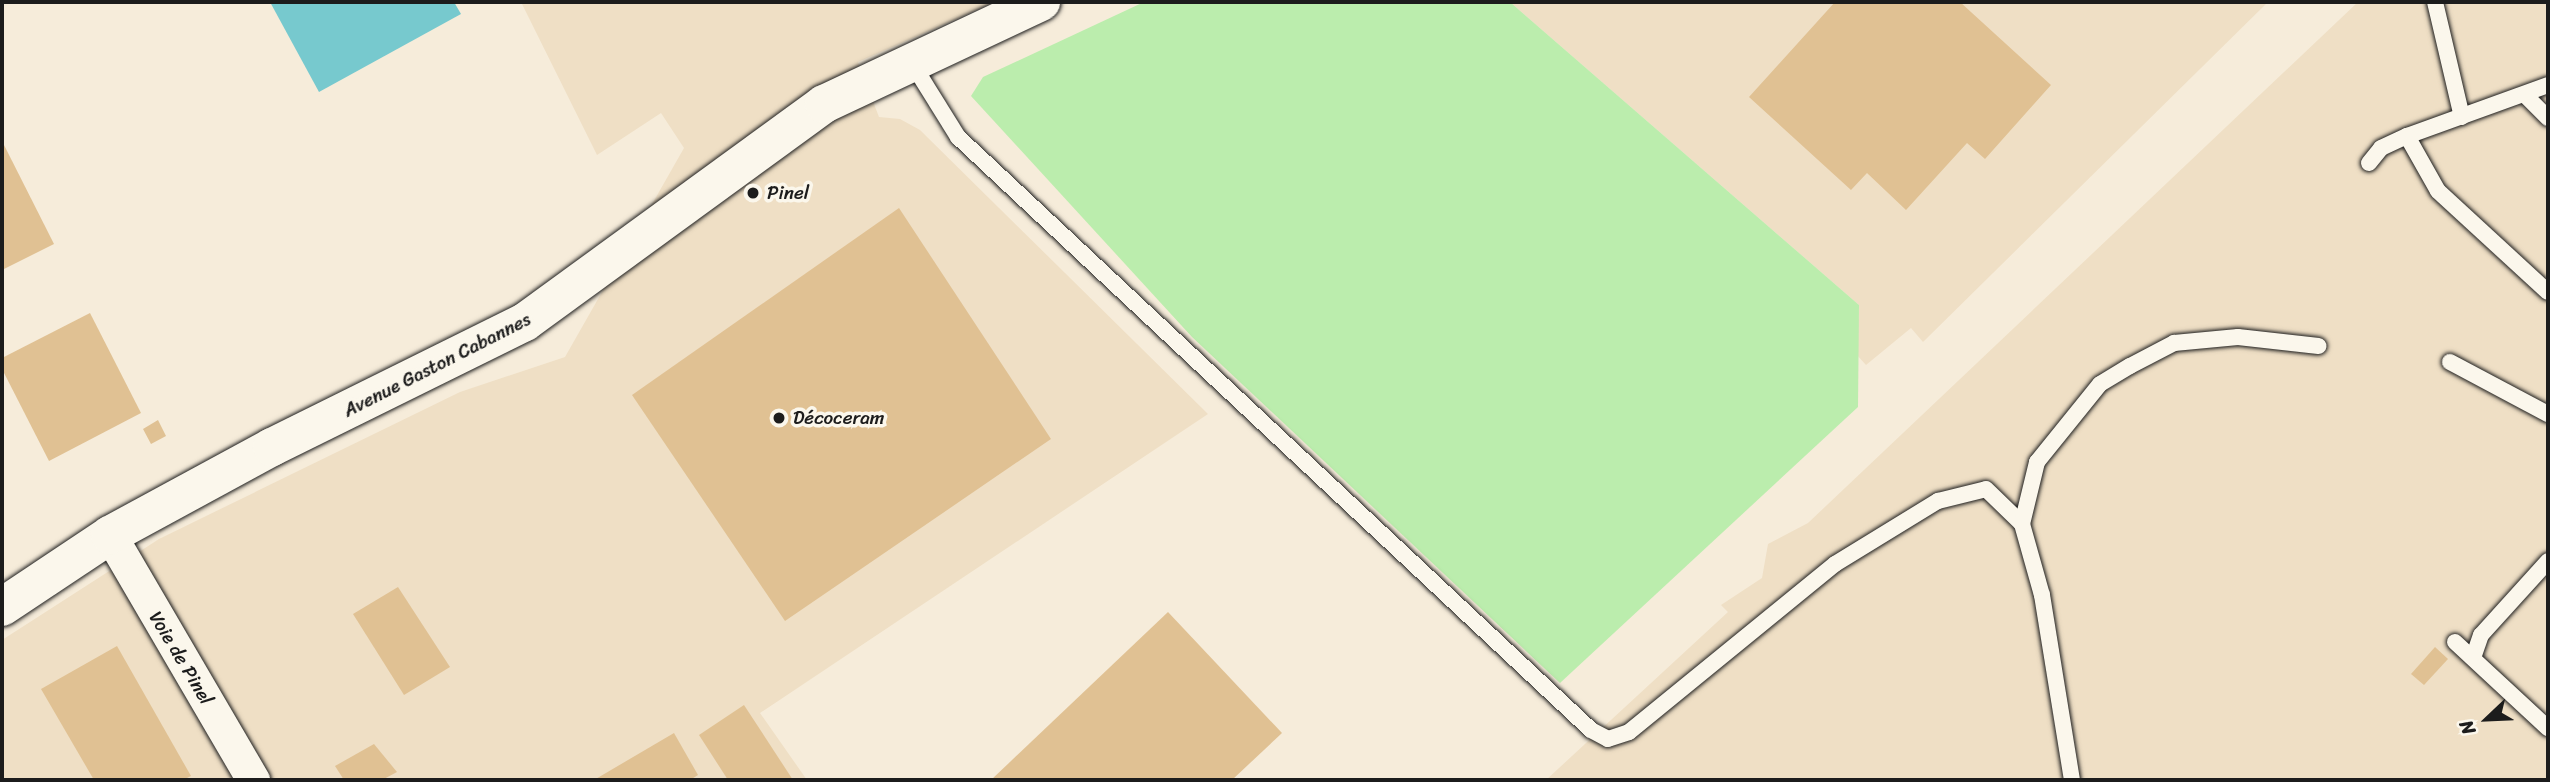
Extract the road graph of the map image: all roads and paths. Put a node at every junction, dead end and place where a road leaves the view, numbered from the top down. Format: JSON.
{"nodes":[{"id":1,"x":1041,"y":2,"type":"edge"},
{"id":2,"x":2435,"y":2,"type":"edge"},
{"id":3,"x":910,"y":59,"type":"junction"},
{"id":4,"x":2548,"y":85,"type":"edge"},
{"id":5,"x":2526,"y":96,"type":"junction"},
{"id":6,"x":2462,"y":117,"type":"junction"},
{"id":7,"x":2548,"y":118,"type":"edge"},
{"id":8,"x":2407,"y":136,"type":"junction"},
{"id":9,"x":2369,"y":163,"type":"dead end"},
{"id":10,"x":2548,"y":292,"type":"edge"},
{"id":11,"x":2318,"y":346,"type":"dead end"},
{"id":12,"x":2450,"y":362,"type":"dead end"},
{"id":13,"x":2548,"y":414,"type":"edge"},
{"id":14,"x":2022,"y":524,"type":"junction"},
{"id":15,"x":110,"y":535,"type":"junction"},
{"id":16,"x":2548,"y":561,"type":"edge"},
{"id":17,"x":2,"y":607,"type":"edge"},
{"id":18,"x":2455,"y":642,"type":"dead end"},
{"id":19,"x":2473,"y":658,"type":"junction"},
{"id":20,"x":2548,"y":728,"type":"edge"},
{"id":21,"x":253,"y":780,"type":"edge"},
{"id":22,"x":2072,"y":780,"type":"edge"}],
"edges":[{"from":1,"to":3,"type":"main road","name":"Avenue Gaston Cabannes"},
{"from":2,"to":6,"type":"lane"},
{"from":3,"to":14,"type":"lane"},
{"from":3,"to":15,"type":"main road","name":"Avenue Gaston Cabannes"},
{"from":4,"to":5,"type":"lane"},
{"from":5,"to":6,"type":"lane"},
{"from":5,"to":7,"type":"lane"},
{"from":6,"to":8,"type":"lane"},
{"from":8,"to":9,"type":"lane"},
{"from":8,"to":10,"type":"lane"},
{"from":11,"to":14,"type":"lane"},
{"from":12,"to":13,"type":"lane"},
{"from":14,"to":22,"type":"lane"},
{"from":15,"to":17,"type":"main road","name":"Avenue Gaston Cabannes"},
{"from":15,"to":21,"type":"street","name":"Voie de Pinel"},
{"from":16,"to":19,"type":"lane"},
{"from":18,"to":19,"type":"lane"},
{"from":19,"to":20,"type":"lane"}]}
